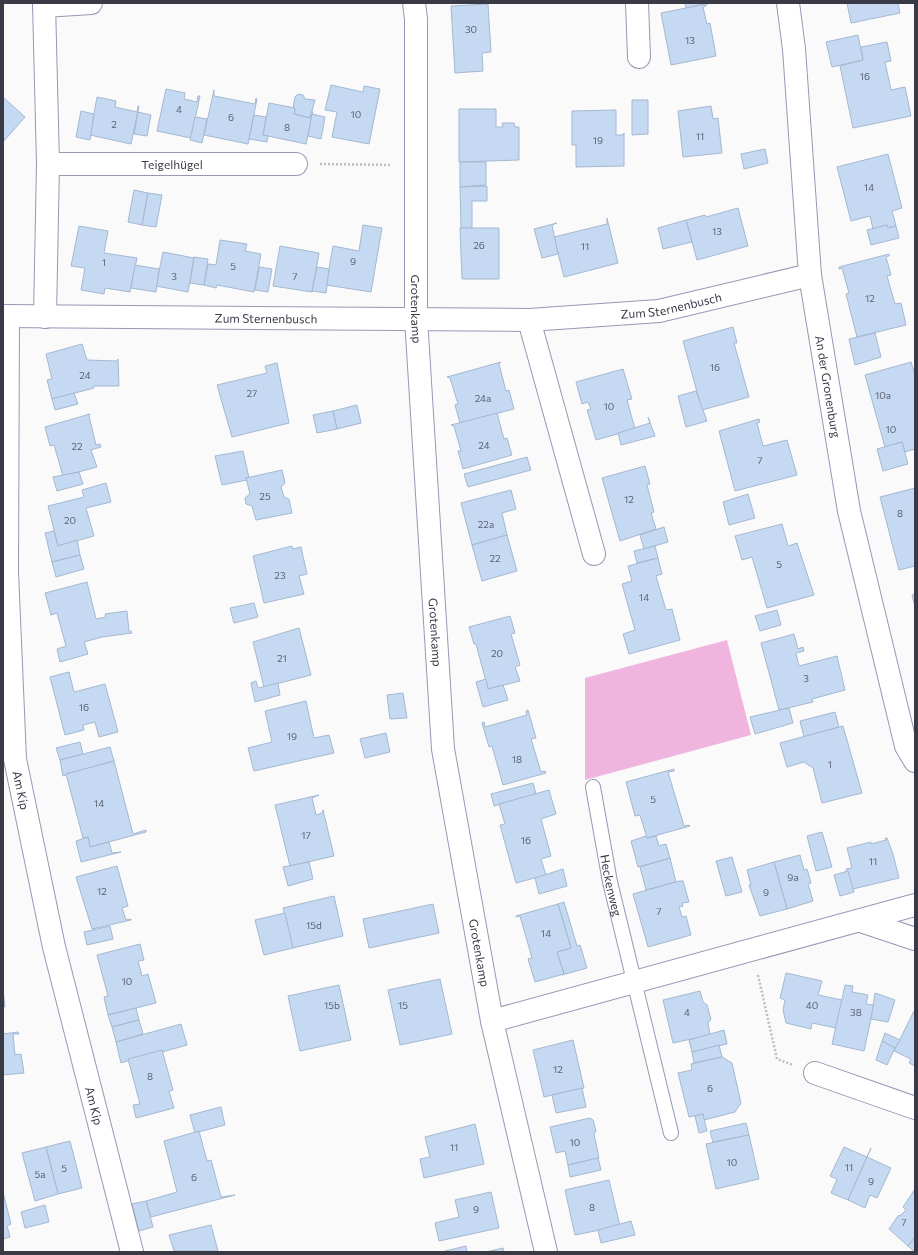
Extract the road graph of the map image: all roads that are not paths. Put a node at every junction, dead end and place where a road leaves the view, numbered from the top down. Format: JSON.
{"nodes":[{"id":1,"x":91,"y":3,"type":"edge"},
{"id":2,"x":414,"y":3,"type":"edge"},
{"id":3,"x":637,"y":3,"type":"edge"},
{"id":4,"x":788,"y":3,"type":"edge"},
{"id":5,"x":44,"y":5,"type":"edge"},
{"id":6,"x":639,"y":57,"type":"dead end"},
{"id":7,"x":48,"y":164,"type":"junction"},
{"id":8,"x":296,"y":164,"type":"road end"},
{"id":9,"x":810,"y":275,"type":"junction"},
{"id":10,"x":5,"y":316,"type":"edge"},
{"id":11,"x":45,"y":317,"type":"junction"},
{"id":12,"x":416,"y":318,"type":"junction"},
{"id":13,"x":529,"y":320,"type":"junction"},
{"id":14,"x":594,"y":554,"type":"dead end"},
{"id":15,"x":915,"y":761,"type":"edge"},
{"id":16,"x":593,"y":787,"type":"dead end"},
{"id":17,"x":915,"y":905,"type":"edge"},
{"id":18,"x":861,"y":921,"type":"junction"},
{"id":19,"x":915,"y":939,"type":"edge"},
{"id":20,"x":635,"y":983,"type":"junction"},
{"id":21,"x":492,"y":1021,"type":"junction"},
{"id":22,"x":815,"y":1073,"type":"road end"},
{"id":23,"x":915,"y":1108,"type":"edge"},
{"id":24,"x":671,"y":1133,"type":"dead end"},
{"id":25,"x":132,"y":1252,"type":"edge"},
{"id":26,"x":546,"y":1252,"type":"edge"}],
"edges":[{"from":1,"to":5,"type":"street"},
{"from":2,"to":12,"type":"street","name":"Grotenkamp"},
{"from":3,"to":6,"type":"street"},
{"from":4,"to":9,"type":"street","name":"An der Gronenburg"},
{"from":5,"to":7,"type":"street"},
{"from":7,"to":8,"type":"street","name":"Teigelhügel"},
{"from":7,"to":11,"type":"street"},
{"from":9,"to":13,"type":"street","name":"Zum Sternenbusch"},
{"from":9,"to":15,"type":"street","name":"An der Gronenburg"},
{"from":10,"to":11,"type":"street","name":"Zum Sternenbusch"},
{"from":10,"to":25,"type":"street","name":"Am Kip"},
{"from":11,"to":12,"type":"street","name":"Zum Sternenbusch"},
{"from":12,"to":13,"type":"street","name":"Zum Sternenbusch"},
{"from":12,"to":21,"type":"street","name":"Grotenkamp"},
{"from":13,"to":14,"type":"street"},
{"from":16,"to":20,"type":"lane","name":"Heckenweg"},
{"from":17,"to":18,"type":"street"},
{"from":18,"to":19,"type":"street"},
{"from":18,"to":20,"type":"street"},
{"from":20,"to":21,"type":"street"},
{"from":20,"to":24,"type":"lane","name":"Heckenweg"},
{"from":21,"to":26,"type":"street","name":"Grotenkamp"},
{"from":22,"to":23,"type":"street"}]}
